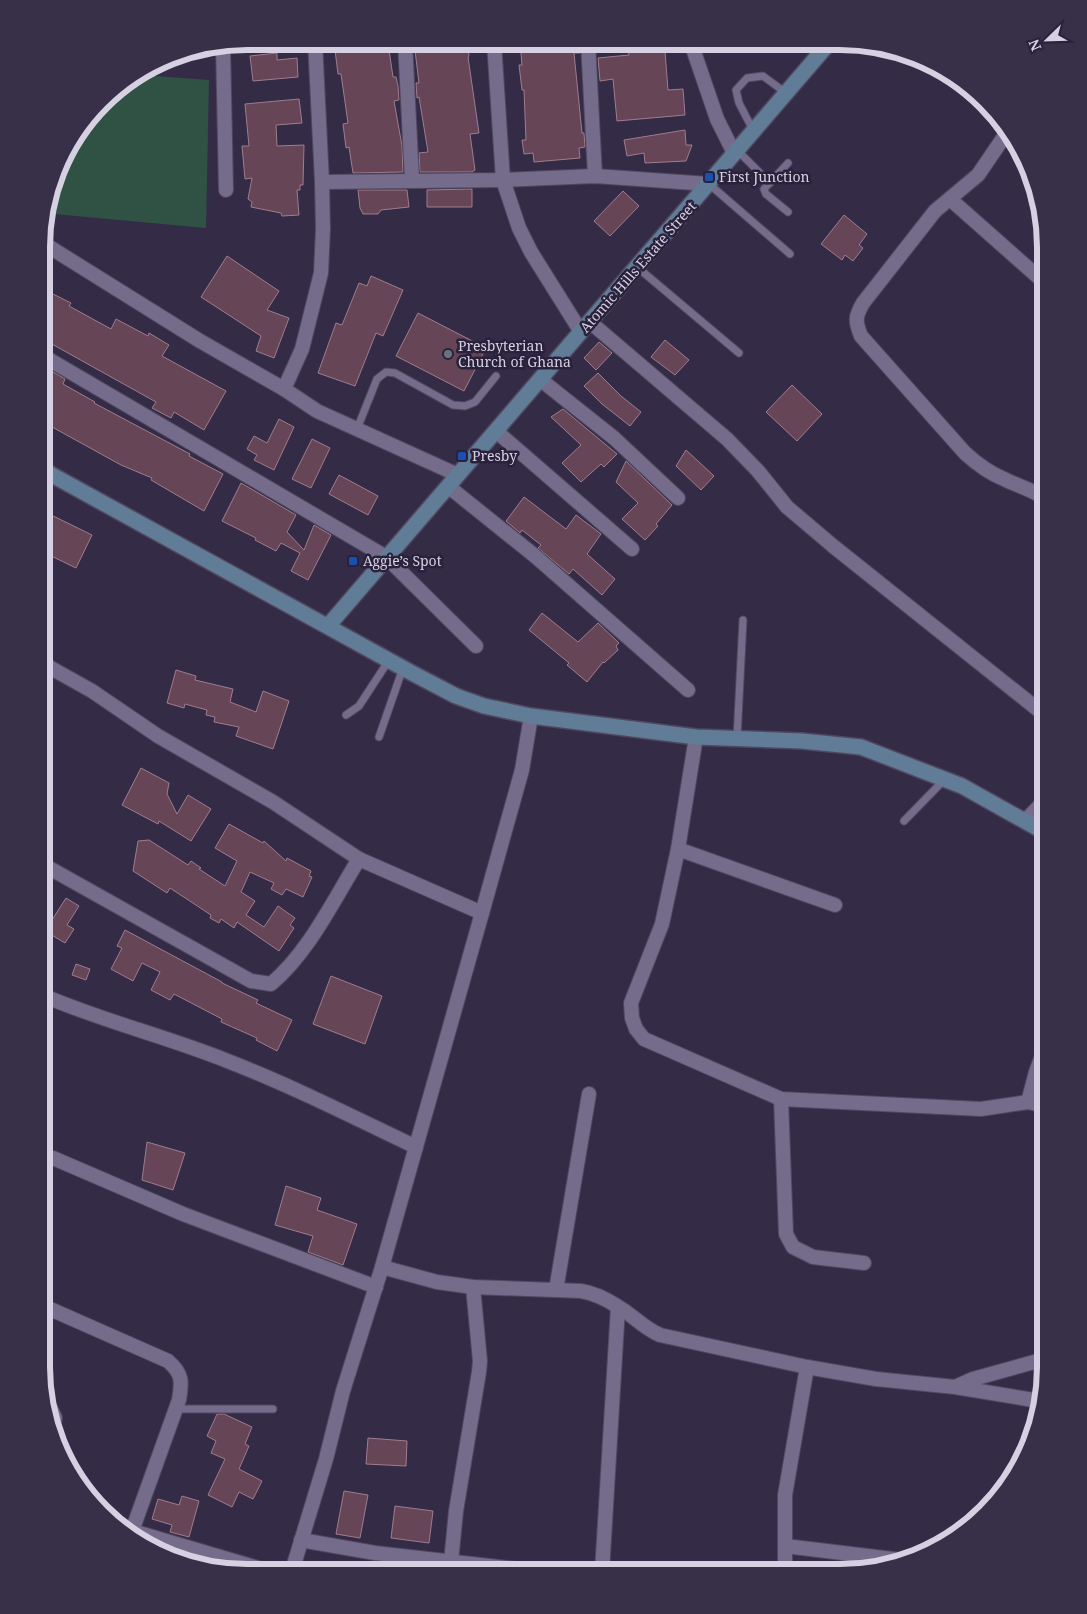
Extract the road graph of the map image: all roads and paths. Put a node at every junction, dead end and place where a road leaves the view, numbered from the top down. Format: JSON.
{"nodes":[{"id":1,"x":314,"y":50,"type":"edge"},
{"id":2,"x":405,"y":50,"type":"edge"},
{"id":3,"x":495,"y":50,"type":"edge"},
{"id":4,"x":588,"y":50,"type":"edge"},
{"id":5,"x":694,"y":50,"type":"edge"},
{"id":6,"x":823,"y":50,"type":"edge"},
{"id":7,"x":223,"y":52,"type":"edge"},
{"id":8,"x":786,"y":93,"type":"junction"},
{"id":9,"x":753,"y":131,"type":"junction"},
{"id":10,"x":1004,"y":137,"type":"edge"},
{"id":11,"x":735,"y":151,"type":"junction"},
{"id":12,"x":788,"y":163,"type":"dead end"},
{"id":13,"x":595,"y":176,"type":"junction"},
{"id":14,"x":412,"y":180,"type":"junction"},
{"id":15,"x":503,"y":180,"type":"junction"},
{"id":16,"x":322,"y":182,"type":"junction"},
{"id":17,"x":770,"y":182,"type":"junction"},
{"id":18,"x":709,"y":184,"type":"junction"},
{"id":19,"x":226,"y":190,"type":"dead end"},
{"id":20,"x":950,"y":199,"type":"junction"},
{"id":21,"x":788,"y":212,"type":"dead end"},
{"id":22,"x":50,"y":246,"type":"edge"},
{"id":23,"x":790,"y":254,"type":"dead end"},
{"id":24,"x":637,"y":267,"type":"junction"},
{"id":25,"x":1037,"y":276,"type":"edge"},
{"id":26,"x":586,"y":327,"type":"junction"},
{"id":27,"x":739,"y":353,"type":"dead end"},
{"id":28,"x":50,"y":360,"type":"edge"},
{"id":29,"x":496,"y":376,"type":"dead end"},
{"id":30,"x":540,"y":380,"type":"junction"},
{"id":31,"x":284,"y":389,"type":"junction"},
{"id":32,"x":357,"y":429,"type":"junction"},
{"id":33,"x":496,"y":431,"type":"junction"},
{"id":34,"x":50,"y":474,"type":"edge"},
{"id":35,"x":453,"y":481,"type":"junction"},
{"id":36,"x":1037,"y":492,"type":"edge"},
{"id":37,"x":678,"y":498,"type":"dead end"},
{"id":38,"x":632,"y":549,"type":"dead end"},
{"id":39,"x":386,"y":557,"type":"junction"},
{"id":40,"x":743,"y":620,"type":"dead end"},
{"id":41,"x":328,"y":626,"type":"junction"},
{"id":42,"x":476,"y":646,"type":"dead end"},
{"id":43,"x":389,"y":660,"type":"junction"},
{"id":44,"x":50,"y":667,"type":"edge"},
{"id":45,"x":403,"y":668,"type":"junction"},
{"id":46,"x":688,"y":690,"type":"dead end"},
{"id":47,"x":1037,"y":709,"type":"edge"},
{"id":48,"x":346,"y":715,"type":"dead end"},
{"id":49,"x":531,"y":716,"type":"junction"},
{"id":50,"x":696,"y":737,"type":"junction"},
{"id":51,"x":379,"y":738,"type":"dead end"},
{"id":52,"x":737,"y":738,"type":"junction"},
{"id":53,"x":944,"y":779,"type":"junction"},
{"id":54,"x":1037,"y":808,"type":"edge"},
{"id":55,"x":904,"y":821,"type":"dead end"},
{"id":56,"x":1025,"y":821,"type":"junction"},
{"id":57,"x":1037,"y":828,"type":"edge"},
{"id":58,"x":678,"y":849,"type":"junction"},
{"id":59,"x":359,"y":859,"type":"junction"},
{"id":60,"x":50,"y":868,"type":"edge"},
{"id":61,"x":835,"y":905,"type":"dead end"},
{"id":62,"x":482,"y":913,"type":"junction"},
{"id":63,"x":50,"y":998,"type":"edge"},
{"id":64,"x":1037,"y":1069,"type":"edge"},
{"id":65,"x":588,"y":1094,"type":"dead end"},
{"id":66,"x":781,"y":1099,"type":"junction"},
{"id":67,"x":1028,"y":1102,"type":"junction"},
{"id":68,"x":1037,"y":1104,"type":"edge"},
{"id":69,"x":416,"y":1148,"type":"junction"},
{"id":70,"x":53,"y":1158,"type":"dead end"},
{"id":71,"x":864,"y":1263,"type":"dead end"},
{"id":72,"x":382,"y":1267,"type":"junction"},
{"id":73,"x":376,"y":1287,"type":"junction"},
{"id":74,"x":473,"y":1287,"type":"junction"},
{"id":75,"x":556,"y":1290,"type":"junction"},
{"id":76,"x":618,"y":1307,"type":"junction"},
{"id":77,"x":50,"y":1309,"type":"edge"},
{"id":78,"x":1037,"y":1361,"type":"edge"},
{"id":79,"x":807,"y":1367,"type":"junction"},
{"id":80,"x":955,"y":1387,"type":"junction"},
{"id":81,"x":1034,"y":1400,"type":"edge"},
{"id":82,"x":176,"y":1409,"type":"junction"},
{"id":83,"x":273,"y":1409,"type":"dead end"},
{"id":84,"x":128,"y":1524,"type":"edge"},
{"id":85,"x":143,"y":1534,"type":"edge"},
{"id":86,"x":301,"y":1540,"type":"junction"},
{"id":87,"x":785,"y":1546,"type":"junction"},
{"id":88,"x":886,"y":1558,"type":"edge"},
{"id":89,"x":451,"y":1562,"type":"junction"},
{"id":90,"x":244,"y":1564,"type":"edge"},
{"id":91,"x":294,"y":1564,"type":"edge"},
{"id":92,"x":469,"y":1564,"type":"edge"},
{"id":93,"x":602,"y":1564,"type":"edge"},
{"id":94,"x":785,"y":1564,"type":"edge"}],
"edges":[{"from":1,"to":16,"type":"street"},
{"from":2,"to":14,"type":"street"},
{"from":3,"to":15,"type":"street"},
{"from":4,"to":13,"type":"street"},
{"from":5,"to":11,"type":"street"},
{"from":6,"to":8,"type":"street","name":"Atomic Hills Estate Street"},
{"from":7,"to":19,"type":"street"},
{"from":8,"to":9,"type":"street","name":"Atomic Hills Estate Street"},
{"from":8,"to":9,"type":"lane"},
{"from":9,"to":11,"type":"street","name":"Atomic Hills Estate Street"},
{"from":10,"to":20,"type":"street"},
{"from":11,"to":17,"type":"lane"},
{"from":11,"to":18,"type":"street","name":"Atomic Hills Estate Street"},
{"from":12,"to":17,"type":"lane"},
{"from":13,"to":15,"type":"street"},
{"from":13,"to":18,"type":"street"},
{"from":14,"to":15,"type":"street"},
{"from":14,"to":16,"type":"street"},
{"from":15,"to":26,"type":"street"},
{"from":16,"to":31,"type":"street"},
{"from":17,"to":21,"type":"lane"},
{"from":18,"to":23,"type":"lane"},
{"from":18,"to":24,"type":"street","name":"Atomic Hills Estate Street"},
{"from":20,"to":25,"type":"street"},
{"from":20,"to":36,"type":"street"},
{"from":22,"to":31,"type":"street"},
{"from":24,"to":26,"type":"street","name":"Atomic Hills Estate Street"},
{"from":24,"to":27,"type":"lane"},
{"from":26,"to":30,"type":"street","name":"Atomic Hills Estate Street"},
{"from":26,"to":47,"type":"street"},
{"from":28,"to":39,"type":"street"},
{"from":29,"to":32,"type":"lane"},
{"from":30,"to":33,"type":"street","name":"Atomic Hills Estate Street"},
{"from":30,"to":37,"type":"street"},
{"from":31,"to":32,"type":"street"},
{"from":32,"to":35,"type":"street"},
{"from":33,"to":35,"type":"street","name":"Atomic Hills Estate Street"},
{"from":33,"to":38,"type":"street"},
{"from":34,"to":41,"type":"street"},
{"from":35,"to":39,"type":"street","name":"Atomic Hills Estate Street"},
{"from":35,"to":46,"type":"street"},
{"from":39,"to":41,"type":"street","name":"Atomic Hills Estate Street"},
{"from":39,"to":42,"type":"street"},
{"from":40,"to":52,"type":"lane"},
{"from":41,"to":43,"type":"street"},
{"from":43,"to":45,"type":"street"},
{"from":43,"to":48,"type":"lane"},
{"from":44,"to":59,"type":"street"},
{"from":45,"to":49,"type":"street"},
{"from":45,"to":51,"type":"lane"},
{"from":49,"to":50,"type":"street"},
{"from":49,"to":62,"type":"street"},
{"from":50,"to":52,"type":"street"},
{"from":50,"to":58,"type":"street"},
{"from":52,"to":53,"type":"street"},
{"from":53,"to":55,"type":"lane"},
{"from":53,"to":56,"type":"street"},
{"from":54,"to":56,"type":"street"},
{"from":56,"to":57,"type":"street"},
{"from":58,"to":61,"type":"street"},
{"from":58,"to":66,"type":"street"},
{"from":59,"to":60,"type":"street"},
{"from":59,"to":62,"type":"street"},
{"from":62,"to":69,"type":"street"},
{"from":63,"to":69,"type":"street"},
{"from":64,"to":67,"type":"street"},
{"from":65,"to":75,"type":"street"},
{"from":66,"to":67,"type":"street"},
{"from":66,"to":71,"type":"street"},
{"from":67,"to":68,"type":"street"},
{"from":69,"to":72,"type":"street"},
{"from":70,"to":73,"type":"street"},
{"from":72,"to":73,"type":"street"},
{"from":72,"to":74,"type":"street"},
{"from":73,"to":86,"type":"street"},
{"from":74,"to":75,"type":"street"},
{"from":74,"to":89,"type":"street"},
{"from":75,"to":76,"type":"street"},
{"from":76,"to":79,"type":"street"},
{"from":76,"to":93,"type":"street"},
{"from":77,"to":82,"type":"street"},
{"from":78,"to":80,"type":"street"},
{"from":79,"to":80,"type":"street"},
{"from":79,"to":87,"type":"street"},
{"from":80,"to":81,"type":"street"},
{"from":82,"to":83,"type":"lane"},
{"from":82,"to":84,"type":"street"},
{"from":85,"to":90,"type":"street"},
{"from":86,"to":89,"type":"street"},
{"from":86,"to":91,"type":"street"},
{"from":87,"to":88,"type":"street"},
{"from":87,"to":94,"type":"street"},
{"from":89,"to":92,"type":"street"}]}
